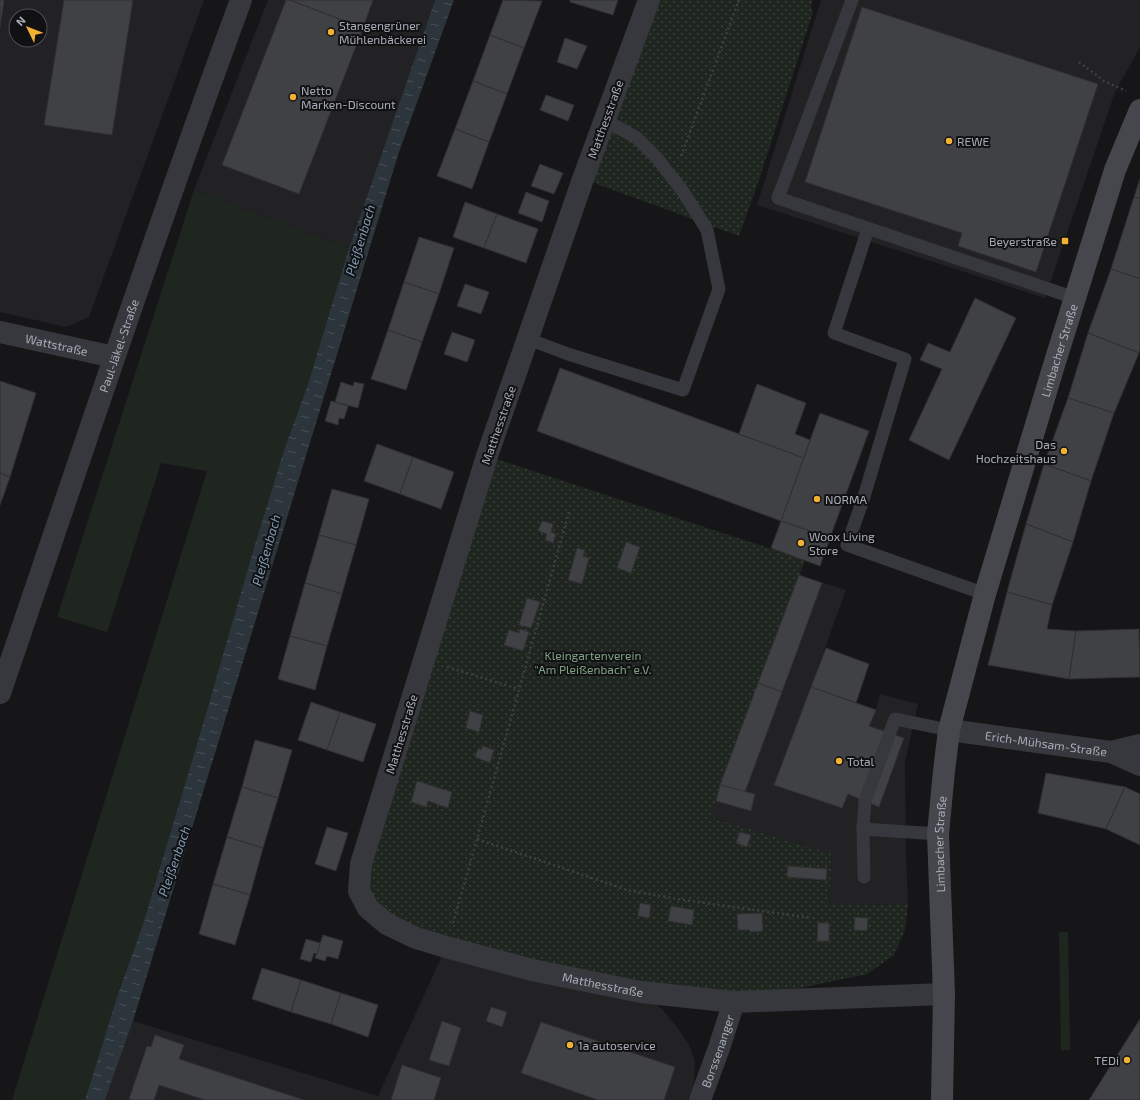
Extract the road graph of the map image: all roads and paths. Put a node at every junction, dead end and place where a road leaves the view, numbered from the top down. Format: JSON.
{"nodes":[{"id":1,"x":241,"y":0,"type":"edge"},
{"id":2,"x":649,"y":0,"type":"edge"},
{"id":3,"x":739,"y":0,"type":"edge"},
{"id":4,"x":852,"y":0,"type":"edge"},
{"id":5,"x":1079,"y":62,"type":"dead end"},
{"id":6,"x":1124,"y":90,"type":"dead end"},
{"id":7,"x":1140,"y":110,"type":"edge"},
{"id":8,"x":605,"y":120,"type":"junction"},
{"id":9,"x":672,"y":179,"type":"junction"},
{"id":10,"x":868,"y":229,"type":"junction"},
{"id":11,"x":1075,"y":298,"type":"junction"},
{"id":12,"x":0,"y":332,"type":"edge"},
{"id":13,"x":528,"y":339,"type":"junction"},
{"id":14,"x":114,"y":357,"type":"junction"},
{"id":15,"x":569,"y":512,"type":"dead end"},
{"id":16,"x":985,"y":594,"type":"junction"},
{"id":17,"x":424,"y":660,"type":"junction"},
{"id":18,"x":519,"y":689,"type":"junction"},
{"id":19,"x":0,"y":693,"type":"edge"},
{"id":20,"x":949,"y":730,"type":"junction"},
{"id":21,"x":1140,"y":745,"type":"edge"},
{"id":22,"x":1111,"y":752,"type":"junction"},
{"id":23,"x":1140,"y":764,"type":"edge"},
{"id":24,"x":863,"y":829,"type":"junction"},
{"id":25,"x":938,"y":834,"type":"junction"},
{"id":26,"x":477,"y":839,"type":"junction"},
{"id":27,"x":864,"y":877,"type":"dead end"},
{"id":28,"x":812,"y":918,"type":"dead end"},
{"id":29,"x":446,"y":947,"type":"junction"},
{"id":30,"x":944,"y":994,"type":"junction"},
{"id":31,"x":734,"y":1002,"type":"junction"},
{"id":32,"x":700,"y":1100,"type":"edge"},
{"id":33,"x":942,"y":1100,"type":"edge"}],
"edges":[{"from":1,"to":14,"type":"street","name":"Paul-Jäkel-Straße"},
{"from":2,"to":8,"type":"street","name":"Matthesstraße"},
{"from":3,"to":9,"type":"path"},
{"from":4,"to":10,"type":"lane"},
{"from":5,"to":6,"type":"path"},
{"from":7,"to":11,"type":"main road","name":"Limbacher Straße"},
{"from":8,"to":9,"type":"lane"},
{"from":8,"to":13,"type":"street","name":"Matthesstraße"},
{"from":9,"to":13,"type":"lane"},
{"from":10,"to":11,"type":"lane"},
{"from":10,"to":16,"type":"lane"},
{"from":11,"to":16,"type":"main road","name":"Limbacher Straße"},
{"from":12,"to":14,"type":"street","name":"Wattstraße"},
{"from":13,"to":17,"type":"street","name":"Matthesstraße"},
{"from":14,"to":19,"type":"street","name":"Paul-Jäkel-Straße"},
{"from":15,"to":18,"type":"path"},
{"from":16,"to":20,"type":"main road","name":"Limbacher Straße"},
{"from":17,"to":18,"type":"path"},
{"from":17,"to":29,"type":"street","name":"Matthesstraße"},
{"from":18,"to":26,"type":"path"},
{"from":20,"to":22,"type":"street","name":"Erich-Mühsam-Straße"},
{"from":20,"to":24,"type":"lane"},
{"from":20,"to":25,"type":"main road","name":"Limbacher Straße"},
{"from":21,"to":22,"type":"street"},
{"from":22,"to":23,"type":"street","name":"Erich-Mühsam-Straße"},
{"from":24,"to":25,"type":"lane"},
{"from":24,"to":27,"type":"lane"},
{"from":25,"to":30,"type":"main road","name":"Limbacher Straße"},
{"from":26,"to":28,"type":"path"},
{"from":26,"to":29,"type":"path"},
{"from":29,"to":31,"type":"street","name":"Matthesstraße"},
{"from":30,"to":31,"type":"street","name":"Matthesstraße"},
{"from":30,"to":33,"type":"main road","name":"Limbacher Straße"},
{"from":31,"to":32,"type":"street","name":"Borssenanger"}]}
